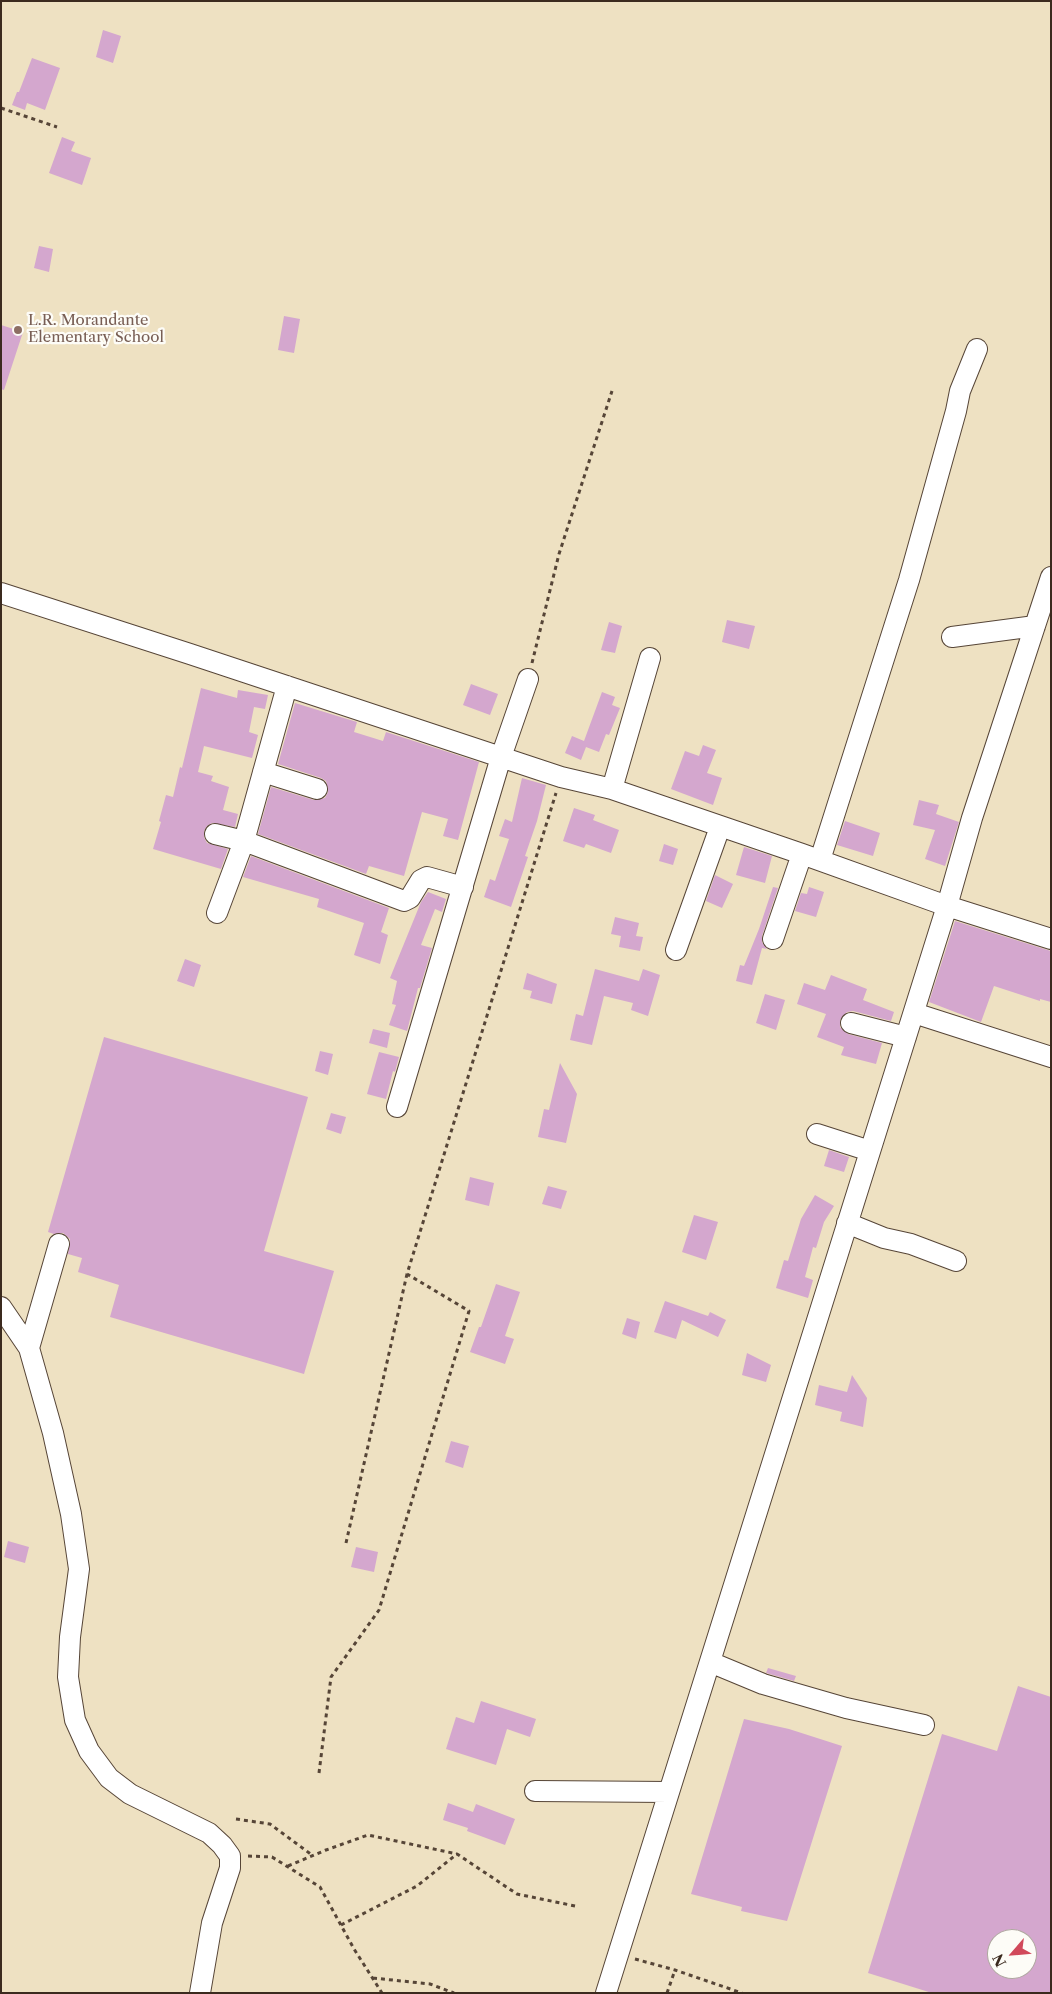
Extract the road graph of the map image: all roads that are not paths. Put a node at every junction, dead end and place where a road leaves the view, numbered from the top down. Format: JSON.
{"nodes":[{"id":1,"x":976,"y":349,"type":"dead end"},
{"id":2,"x":1051,"y":577,"type":"edge"},
{"id":3,"x":1,"y":593,"type":"edge"},
{"id":4,"x":1035,"y":626,"type":"junction"},
{"id":5,"x":952,"y":637,"type":"dead end"},
{"id":6,"x":650,"y":658,"type":"dead end"},
{"id":7,"x":528,"y":679,"type":"road end"},
{"id":8,"x":287,"y":686,"type":"junction"},
{"id":9,"x":501,"y":757,"type":"junction"},
{"id":10,"x":263,"y":772,"type":"junction"},
{"id":11,"x":318,"y":789,"type":"dead end"},
{"id":12,"x":612,"y":789,"type":"junction"},
{"id":13,"x":720,"y":827,"type":"junction"},
{"id":14,"x":215,"y":834,"type":"dead end"},
{"id":15,"x":244,"y":842,"type":"junction"},
{"id":16,"x":811,"y":857,"type":"junction"},
{"id":17,"x":463,"y":887,"type":"junction"},
{"id":18,"x":947,"y":906,"type":"junction"},
{"id":19,"x":217,"y":913,"type":"dead end"},
{"id":20,"x":772,"y":939,"type":"dead end"},
{"id":21,"x":1051,"y":939,"type":"edge"},
{"id":22,"x":676,"y":950,"type":"dead end"},
{"id":23,"x":914,"y":1013,"type":"junction"},
{"id":24,"x":851,"y":1023,"type":"dead end"},
{"id":25,"x":906,"y":1037,"type":"junction"},
{"id":26,"x":1051,"y":1057,"type":"edge"},
{"id":27,"x":397,"y":1107,"type":"dead end"},
{"id":28,"x":817,"y":1134,"type":"dead end"},
{"id":29,"x":870,"y":1150,"type":"junction"},
{"id":30,"x":848,"y":1223,"type":"junction"},
{"id":31,"x":59,"y":1244,"type":"dead end"},
{"id":32,"x":956,"y":1261,"type":"dead end"},
{"id":33,"x":1,"y":1307,"type":"edge"},
{"id":34,"x":29,"y":1348,"type":"junction"},
{"id":35,"x":710,"y":1662,"type":"junction"},
{"id":36,"x":924,"y":1725,"type":"dead end"},
{"id":37,"x":535,"y":1791,"type":"dead end"},
{"id":38,"x":669,"y":1792,"type":"junction"},
{"id":39,"x":200,"y":1993,"type":"edge"},
{"id":40,"x":606,"y":1993,"type":"edge"}],
"edges":[{"from":1,"to":16,"type":"street"},
{"from":2,"to":4,"type":"street"},
{"from":3,"to":8,"type":"street"},
{"from":4,"to":5,"type":"street"},
{"from":4,"to":18,"type":"street"},
{"from":6,"to":12,"type":"street"},
{"from":7,"to":9,"type":"street"},
{"from":8,"to":9,"type":"street"},
{"from":8,"to":10,"type":"street"},
{"from":9,"to":12,"type":"street"},
{"from":9,"to":17,"type":"street"},
{"from":10,"to":11,"type":"street"},
{"from":10,"to":15,"type":"street"},
{"from":12,"to":13,"type":"street"},
{"from":13,"to":16,"type":"street"},
{"from":13,"to":22,"type":"street"},
{"from":14,"to":15,"type":"street"},
{"from":15,"to":17,"type":"street"},
{"from":15,"to":19,"type":"street"},
{"from":16,"to":18,"type":"street"},
{"from":16,"to":20,"type":"street"},
{"from":17,"to":27,"type":"street"},
{"from":18,"to":21,"type":"street"},
{"from":18,"to":23,"type":"street"},
{"from":23,"to":25,"type":"street"},
{"from":23,"to":26,"type":"street"},
{"from":24,"to":25,"type":"street"},
{"from":25,"to":29,"type":"street"},
{"from":28,"to":29,"type":"street"},
{"from":29,"to":30,"type":"street"},
{"from":30,"to":32,"type":"street"},
{"from":30,"to":35,"type":"street"},
{"from":31,"to":34,"type":"street"},
{"from":33,"to":34,"type":"street"},
{"from":34,"to":39,"type":"street"},
{"from":35,"to":36,"type":"street"},
{"from":35,"to":38,"type":"street"},
{"from":37,"to":38,"type":"street"},
{"from":38,"to":40,"type":"street"}]}
